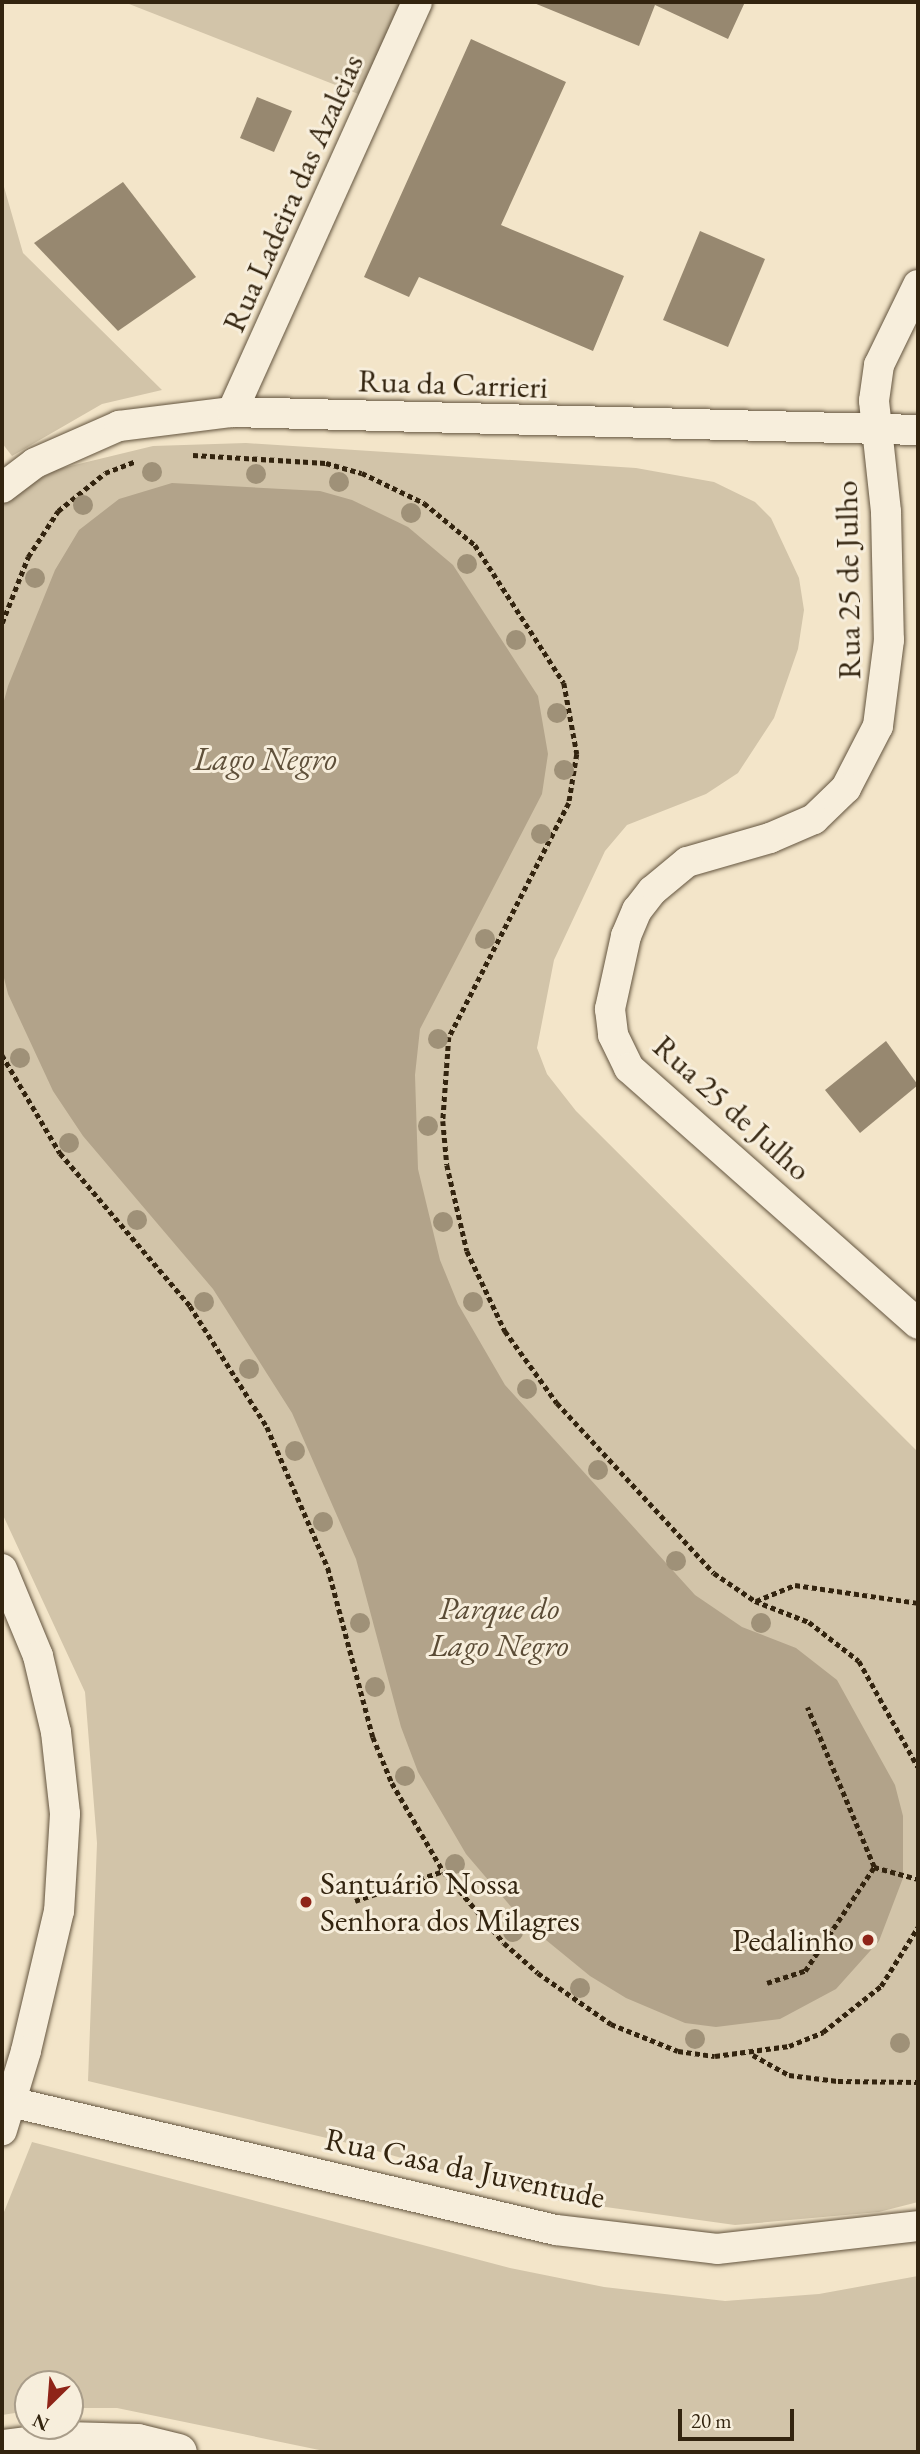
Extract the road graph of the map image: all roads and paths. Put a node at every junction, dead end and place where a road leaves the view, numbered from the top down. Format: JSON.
{"nodes":[{"id":1,"x":417,"y":2,"type":"edge"},
{"id":2,"x":918,"y":285,"type":"edge"},
{"id":3,"x":232,"y":412,"type":"junction"},
{"id":4,"x":878,"y":428,"type":"junction"},
{"id":5,"x":918,"y":430,"type":"edge"},
{"id":6,"x":183,"y":454,"type":"dead end"},
{"id":7,"x":148,"y":458,"type":"dead end"},
{"id":8,"x":2,"y":488,"type":"edge"},
{"id":9,"x":2,"y":623,"type":"edge"},
{"id":10,"x":2,"y":1055,"type":"edge"},
{"id":11,"x":915,"y":1313,"type":"edge"},
{"id":12,"x":2,"y":1569,"type":"edge"},
{"id":13,"x":755,"y":1601,"type":"junction"},
{"id":14,"x":918,"y":1603,"type":"edge"},
{"id":15,"x":807,"y":1707,"type":"dead end"},
{"id":16,"x":918,"y":1767,"type":"edge"},
{"id":17,"x":874,"y":1867,"type":"junction"},
{"id":18,"x":443,"y":1871,"type":"junction"},
{"id":19,"x":918,"y":1879,"type":"edge"},
{"id":20,"x":355,"y":1901,"type":"dead end"},
{"id":21,"x":918,"y":1927,"type":"edge"},
{"id":22,"x":767,"y":1983,"type":"dead end"},
{"id":23,"x":752,"y":2054,"type":"junction"},
{"id":24,"x":918,"y":2082,"type":"edge"},
{"id":25,"x":5,"y":2111,"type":"edge"},
{"id":26,"x":918,"y":2226,"type":"edge"},
{"id":27,"x":2,"y":2448,"type":"edge"},
{"id":28,"x":178,"y":2452,"type":"edge"}],
"edges":[{"from":1,"to":3,"type":"street","name":"Rua Ladeira das Azaleias"},
{"from":2,"to":4,"type":"street","name":"Rua 25 de Julho"},
{"from":3,"to":4,"type":"street","name":"Rua da Carrieri"},
{"from":3,"to":8,"type":"street","name":"Rua da Carrieri"},
{"from":4,"to":5,"type":"street","name":"Rua da Carrieri"},
{"from":4,"to":11,"type":"street","name":"Rua 25 de Julho"},
{"from":6,"to":13,"type":"path"},
{"from":7,"to":9,"type":"path"},
{"from":10,"to":18,"type":"path"},
{"from":12,"to":25,"type":"street"},
{"from":13,"to":14,"type":"path"},
{"from":13,"to":16,"type":"path"},
{"from":15,"to":17,"type":"path"},
{"from":17,"to":19,"type":"path"},
{"from":17,"to":22,"type":"path"},
{"from":18,"to":20,"type":"path"},
{"from":18,"to":23,"type":"path"},
{"from":21,"to":23,"type":"path"},
{"from":23,"to":24,"type":"path"},
{"from":25,"to":26,"type":"street","name":"Rua Casa da Juventude"},
{"from":27,"to":28,"type":"street"}]}
